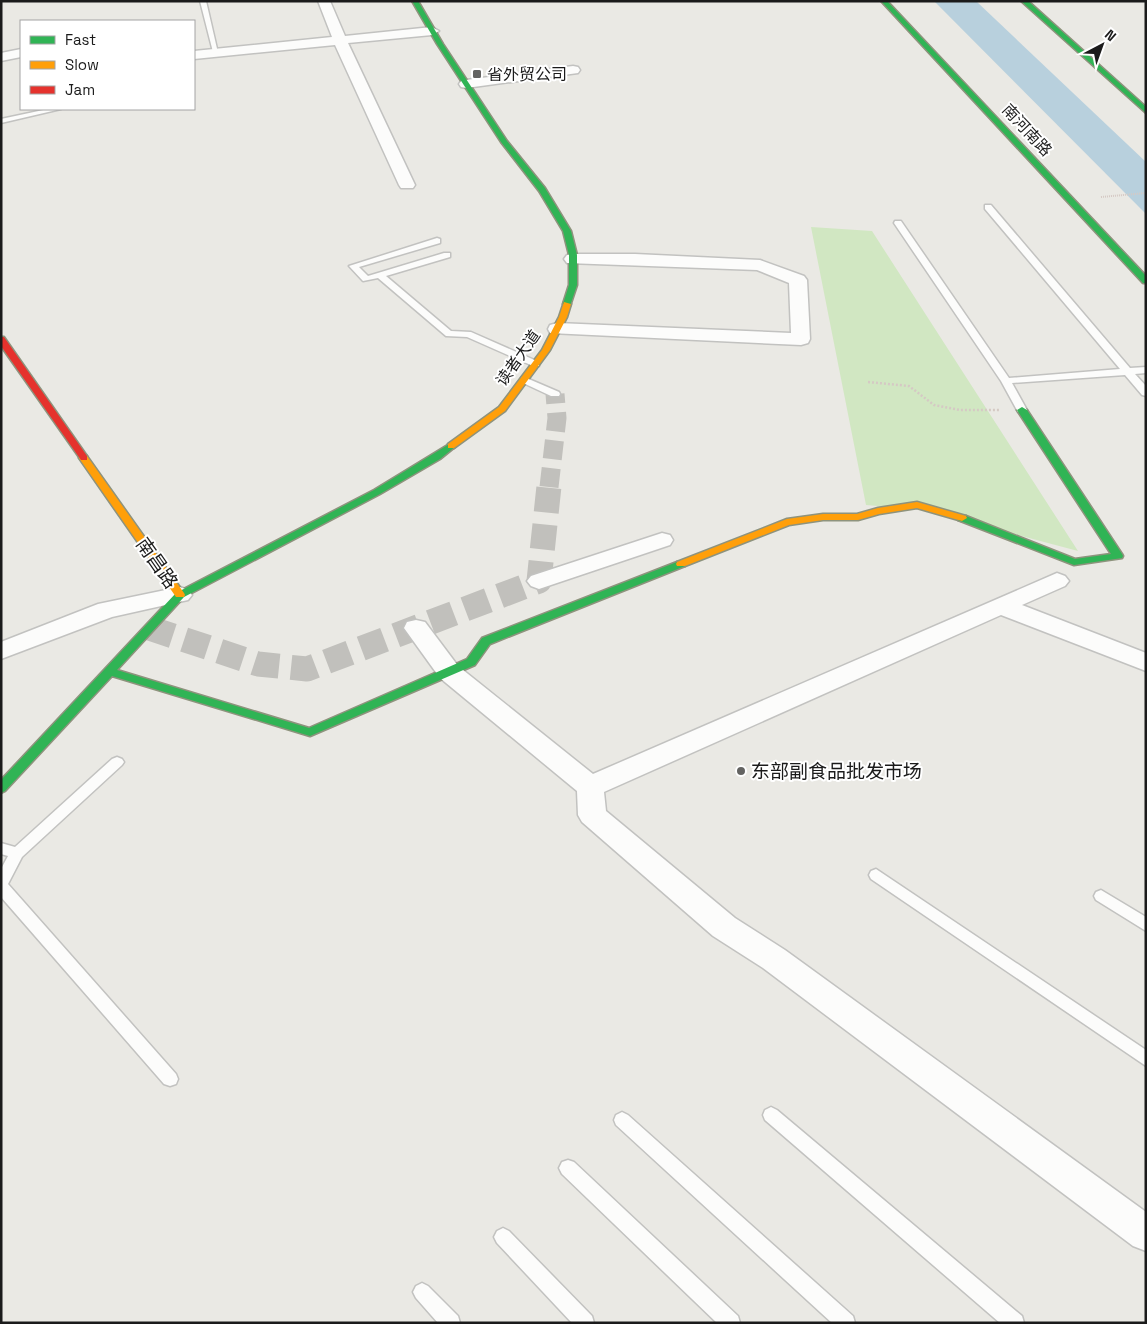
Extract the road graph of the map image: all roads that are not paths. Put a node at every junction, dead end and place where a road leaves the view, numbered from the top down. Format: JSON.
{"nodes":[{"id":1,"x":203,"y":1,"type":"edge"},
{"id":2,"x":324,"y":1,"type":"edge"},
{"id":3,"x":414,"y":1,"type":"edge"},
{"id":4,"x":884,"y":1,"type":"edge"},
{"id":5,"x":1024,"y":1,"type":"edge"},
{"id":6,"x":432,"y":31,"type":"junction"},
{"id":7,"x":340,"y":40,"type":"junction"},
{"id":8,"x":216,"y":52,"type":"junction"},
{"id":9,"x":20,"y":54,"type":"edge"},
{"id":10,"x":195,"y":55,"type":"edge"},
{"id":11,"x":1,"y":57,"type":"edge"},
{"id":12,"x":573,"y":70,"type":"dead end"},
{"id":13,"x":466,"y":84,"type":"junction"},
{"id":14,"x":52,"y":110,"type":"edge"},
{"id":15,"x":1146,"y":111,"type":"edge"},
{"id":16,"x":1,"y":121,"type":"edge"},
{"id":17,"x":407,"y":185,"type":"dead end"},
{"id":18,"x":988,"y":207,"type":"dead end"},
{"id":19,"x":898,"y":223,"type":"dead end"},
{"id":20,"x":437,"y":241,"type":"dead end"},
{"id":21,"x":447,"y":254,"type":"dead end"},
{"id":22,"x":573,"y":259,"type":"junction"},
{"id":23,"x":380,"y":275,"type":"junction"},
{"id":24,"x":1146,"y":281,"type":"edge"},
{"id":25,"x":557,"y":329,"type":"junction"},
{"id":26,"x":1,"y":339,"type":"edge"},
{"id":27,"x":536,"y":364,"type":"junction"},
{"id":28,"x":1146,"y":370,"type":"edge"},
{"id":29,"x":1127,"y":372,"type":"junction"},
{"id":30,"x":524,"y":380,"type":"junction"},
{"id":31,"x":1006,"y":381,"type":"junction"},
{"id":32,"x":1146,"y":393,"type":"edge"},
{"id":33,"x":555,"y":394,"type":"dead end"},
{"id":34,"x":1022,"y":410,"type":"joint"},
{"id":35,"x":662,"y":540,"type":"dead end"},
{"id":36,"x":539,"y":581,"type":"dead end"},
{"id":37,"x":1056,"y":581,"type":"dead end"},
{"id":38,"x":180,"y":595,"type":"junction"},
{"id":39,"x":1000,"y":606,"type":"junction"},
{"id":40,"x":416,"y":628,"type":"dead end"},
{"id":41,"x":1,"y":651,"type":"edge"},
{"id":42,"x":1146,"y":663,"type":"edge"},
{"id":43,"x":109,"y":671,"type":"junction"},
{"id":44,"x":449,"y":672,"type":"junction"},
{"id":45,"x":117,"y":762,"type":"dead end"},
{"id":46,"x":1,"y":788,"type":"edge"},
{"id":47,"x":591,"y":801,"type":"junction"},
{"id":48,"x":1,"y":848,"type":"edge"},
{"id":49,"x":17,"y":854,"type":"junction"},
{"id":50,"x":876,"y":875,"type":"dead end"},
{"id":51,"x":1,"y":882,"type":"edge"},
{"id":52,"x":1,"y":887,"type":"edge"},
{"id":53,"x":1101,"y":896,"type":"dead end"},
{"id":54,"x":1146,"y":925,"type":"edge"},
{"id":55,"x":1146,"y":1059,"type":"edge"},
{"id":56,"x":170,"y":1079,"type":"dead end"},
{"id":57,"x":771,"y":1115,"type":"dead end"},
{"id":58,"x":622,"y":1120,"type":"dead end"},
{"id":59,"x":568,"y":1168,"type":"dead end"},
{"id":60,"x":1146,"y":1234,"type":"edge"},
{"id":61,"x":504,"y":1237,"type":"dead end"},
{"id":62,"x":422,"y":1292,"type":"dead end"},
{"id":63,"x":451,"y":1323,"type":"edge"},
{"id":64,"x":585,"y":1323,"type":"edge"},
{"id":65,"x":731,"y":1323,"type":"edge"},
{"id":66,"x":846,"y":1323,"type":"edge"},
{"id":67,"x":1015,"y":1323,"type":"edge"}],
"edges":[{"from":1,"to":8,"type":"lane"},
{"from":2,"to":7,"type":"street"},
{"from":3,"to":6,"type":"street","name":"读者大道"},
{"from":4,"to":24,"type":"street","name":"南河南路"},
{"from":5,"to":15,"type":"street"},
{"from":6,"to":7,"type":"street"},
{"from":6,"to":13,"type":"street","name":"读者大道"},
{"from":7,"to":8,"type":"street"},
{"from":7,"to":17,"type":"street"},
{"from":8,"to":10,"type":"street"},
{"from":9,"to":11,"type":"street"},
{"from":12,"to":13,"type":"street"},
{"from":13,"to":22,"type":"street","name":"读者大道"},
{"from":14,"to":16,"type":"lane"},
{"from":18,"to":29,"type":"lane"},
{"from":19,"to":31,"type":"lane"},
{"from":20,"to":23,"type":"lane"},
{"from":21,"to":23,"type":"lane"},
{"from":22,"to":25,"type":"street","name":"读者大道"},
{"from":22,"to":25,"type":"street"},
{"from":23,"to":27,"type":"lane"},
{"from":25,"to":27,"type":"street","name":"读者大道"},
{"from":26,"to":38,"type":"street","name":"南昌路"},
{"from":27,"to":30,"type":"street","name":"读者大道"},
{"from":28,"to":29,"type":"lane"},
{"from":29,"to":31,"type":"lane"},
{"from":29,"to":32,"type":"lane"},
{"from":30,"to":33,"type":"lane"},
{"from":30,"to":38,"type":"street","name":"读者大道"},
{"from":31,"to":34,"type":"lane"},
{"from":34,"to":44,"type":"street"},
{"from":35,"to":36,"type":"street"},
{"from":37,"to":39,"type":"street"},
{"from":38,"to":41,"type":"street"},
{"from":38,"to":43,"type":"street","name":"南昌路"},
{"from":39,"to":42,"type":"street"},
{"from":39,"to":47,"type":"street"},
{"from":40,"to":44,"type":"street"},
{"from":43,"to":44,"type":"street"},
{"from":43,"to":46,"type":"street","name":"南昌路"},
{"from":44,"to":47,"type":"street"},
{"from":45,"to":49,"type":"lane"},
{"from":47,"to":60,"type":"street"},
{"from":48,"to":49,"type":"lane"},
{"from":49,"to":51,"type":"lane"},
{"from":50,"to":55,"type":"lane"},
{"from":52,"to":56,"type":"lane"},
{"from":53,"to":54,"type":"lane"},
{"from":57,"to":67,"type":"lane"},
{"from":58,"to":66,"type":"lane"},
{"from":59,"to":65,"type":"lane"},
{"from":61,"to":64,"type":"lane"},
{"from":62,"to":63,"type":"lane"}]}
